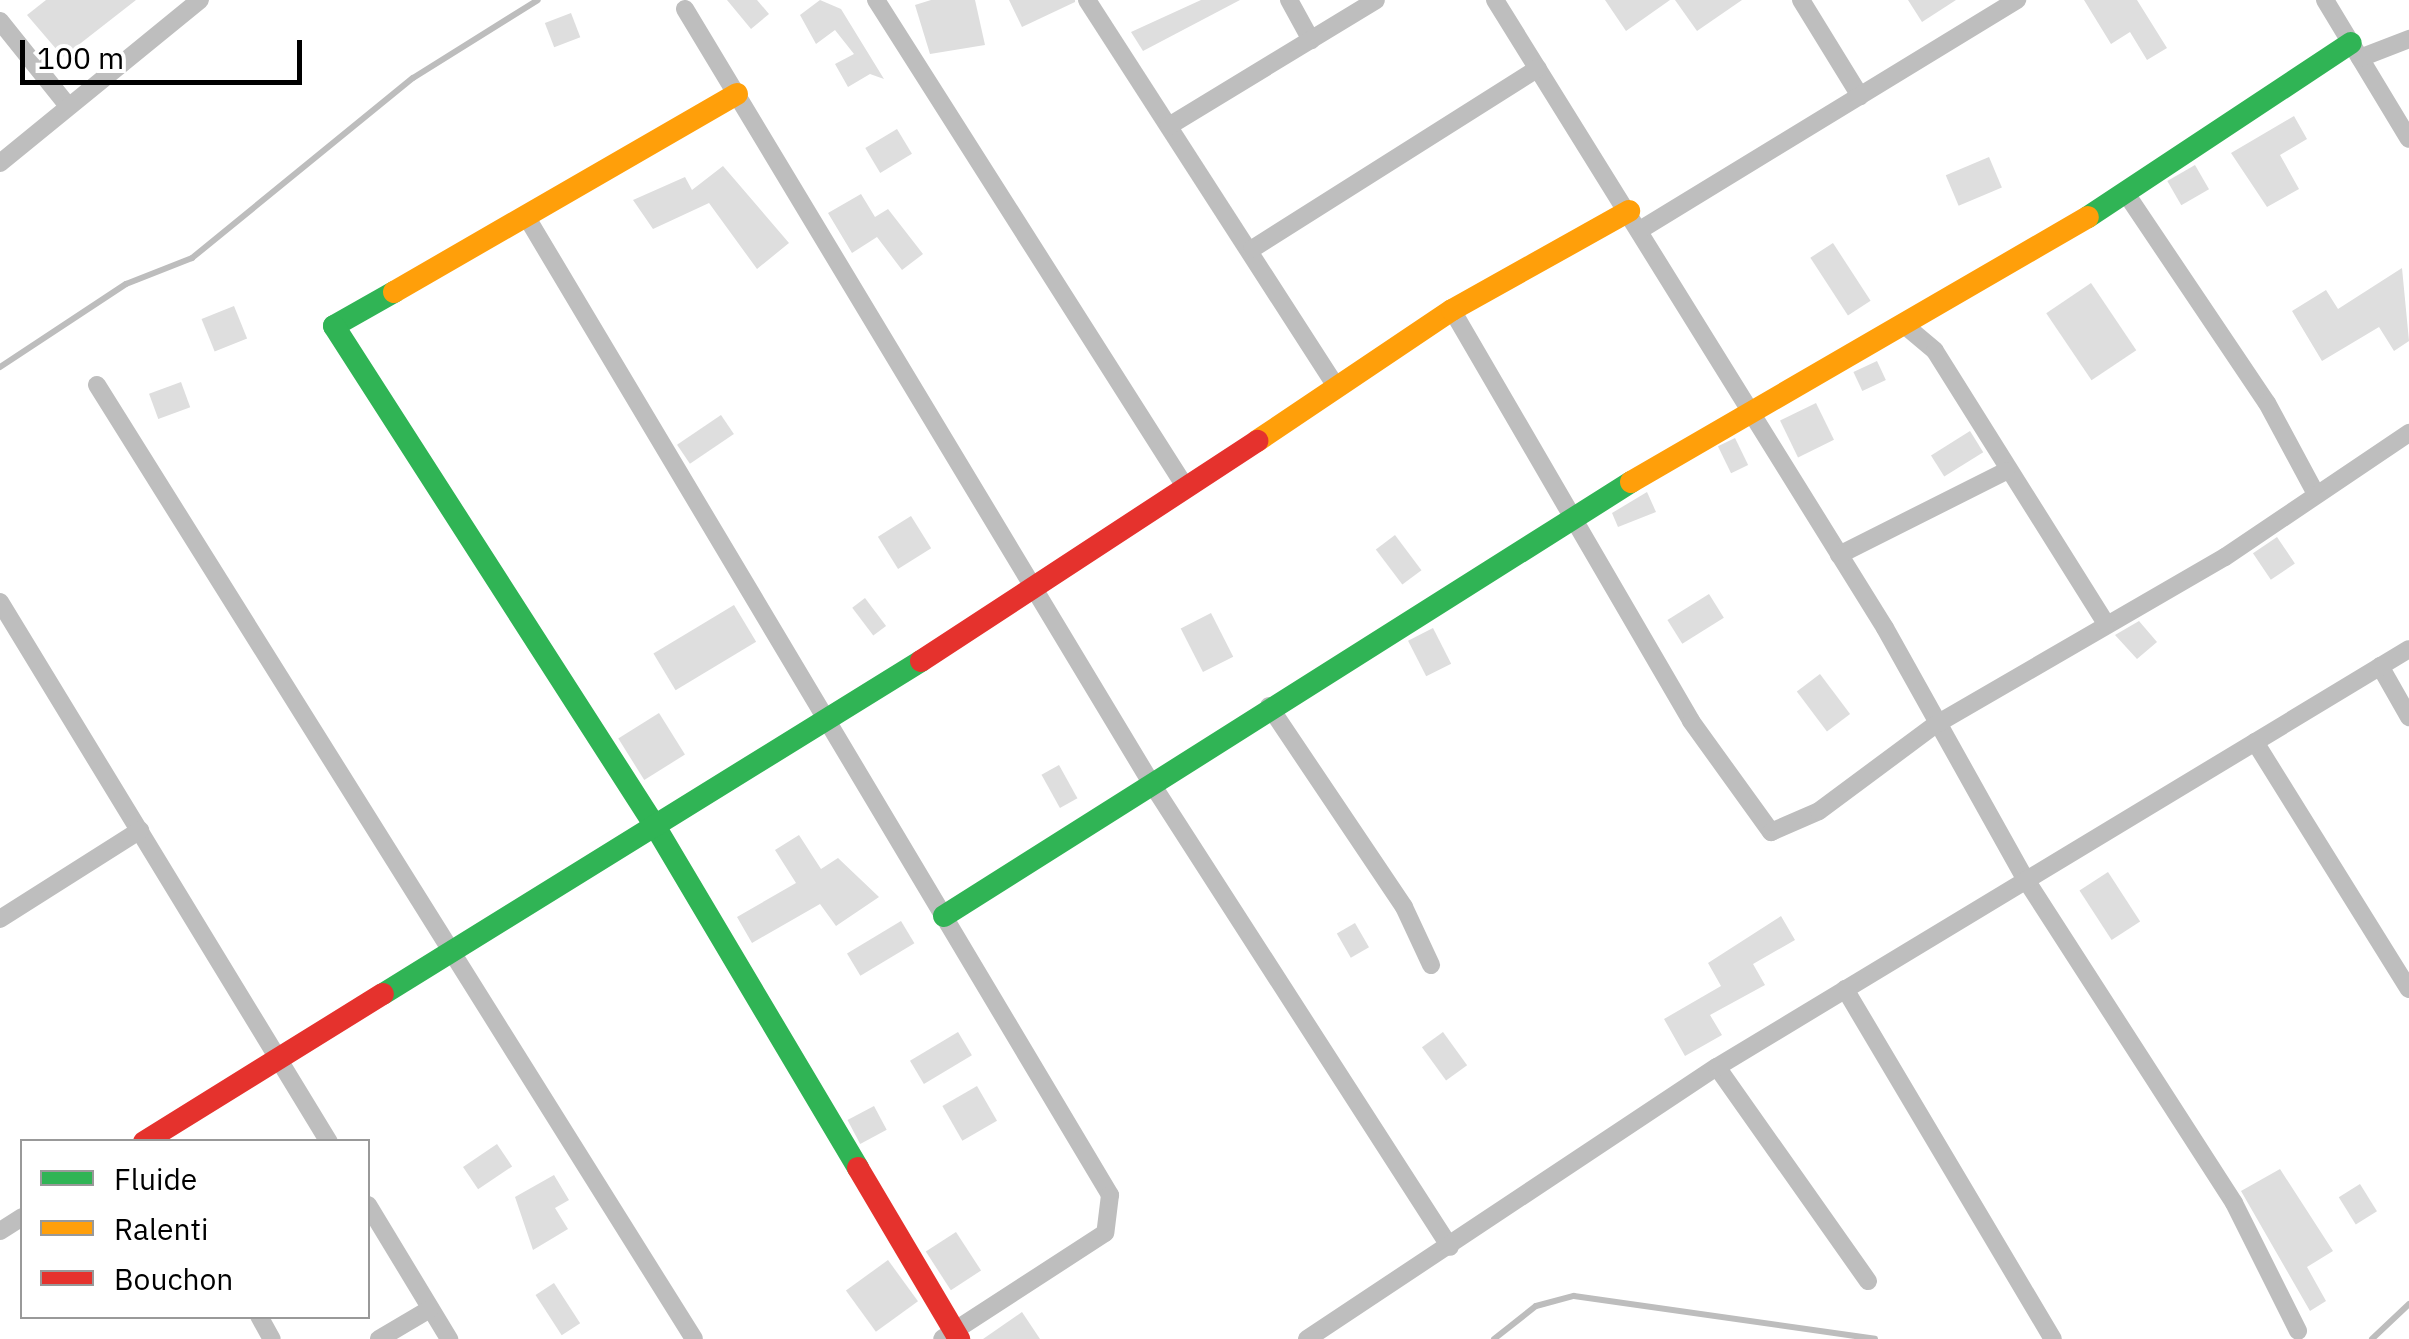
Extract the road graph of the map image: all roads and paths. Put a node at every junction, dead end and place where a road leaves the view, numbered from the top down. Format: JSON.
{"nodes":[{"id":1,"x":200,"y":0,"type":"edge"},
{"id":2,"x":876,"y":0,"type":"edge"},
{"id":3,"x":1087,"y":0,"type":"edge"},
{"id":4,"x":1288,"y":0,"type":"edge"},
{"id":5,"x":1376,"y":0,"type":"edge"},
{"id":6,"x":1495,"y":0,"type":"edge"},
{"id":7,"x":1801,"y":0,"type":"edge"},
{"id":8,"x":2017,"y":0,"type":"edge"},
{"id":9,"x":2325,"y":0,"type":"edge"},
{"id":10,"x":685,"y":9,"type":"dead end"},
{"id":11,"x":0,"y":21,"type":"edge"},
{"id":12,"x":2409,"y":39,"type":"edge"},
{"id":13,"x":1311,"y":40,"type":"junction"},
{"id":14,"x":2356,"y":50,"type":"junction"},
{"id":15,"x":1538,"y":68,"type":"junction"},
{"id":16,"x":736,"y":94,"type":"junction"},
{"id":17,"x":1860,"y":96,"type":"junction"},
{"id":18,"x":68,"y":106,"type":"junction"},
{"id":19,"x":1170,"y":126,"type":"junction"},
{"id":20,"x":2409,"y":139,"type":"edge"},
{"id":21,"x":0,"y":163,"type":"edge"},
{"id":22,"x":2125,"y":192,"type":"junction"},
{"id":23,"x":526,"y":216,"type":"junction"},
{"id":24,"x":1634,"y":221,"type":"junction"},
{"id":25,"x":1252,"y":248,"type":"junction"},
{"id":26,"x":1452,"y":310,"type":"junction"},
{"id":27,"x":1908,"y":328,"type":"junction"},
{"id":28,"x":97,"y":385,"type":"dead end"},
{"id":29,"x":1336,"y":387,"type":"junction"},
{"id":30,"x":1752,"y":409,"type":"junction"},
{"id":31,"x":2409,"y":433,"type":"edge"},
{"id":32,"x":2006,"y":471,"type":"junction"},
{"id":33,"x":1186,"y":488,"type":"junction"},
{"id":34,"x":2315,"y":492,"type":"junction"},
{"id":35,"x":1574,"y":524,"type":"junction"},
{"id":36,"x":1839,"y":555,"type":"junction"},
{"id":37,"x":1034,"y":590,"type":"junction"},
{"id":38,"x":0,"y":602,"type":"edge"},
{"id":39,"x":2106,"y":624,"type":"junction"},
{"id":40,"x":2409,"y":648,"type":"edge"},
{"id":41,"x":2380,"y":666,"type":"junction"},
{"id":42,"x":1269,"y":706,"type":"junction"},
{"id":43,"x":2409,"y":717,"type":"edge"},
{"id":44,"x":828,"y":719,"type":"junction"},
{"id":45,"x":1934,"y":724,"type":"junction"},
{"id":46,"x":2255,"y":742,"type":"junction"},
{"id":47,"x":1150,"y":781,"type":"junction"},
{"id":48,"x":654,"y":826,"type":"junction"},
{"id":49,"x":140,"y":830,"type":"junction"},
{"id":50,"x":2026,"y":880,"type":"junction"},
{"id":51,"x":944,"y":916,"type":"junction"},
{"id":52,"x":0,"y":920,"type":"edge"},
{"id":53,"x":455,"y":949,"type":"junction"},
{"id":54,"x":1431,"y":965,"type":"dead end"},
{"id":55,"x":2409,"y":989,"type":"edge"},
{"id":56,"x":1845,"y":990,"type":"junction"},
{"id":57,"x":278,"y":1058,"type":"junction"},
{"id":58,"x":1717,"y":1067,"type":"junction"},
{"id":59,"x":152,"y":1139,"type":"edge"},
{"id":60,"x":327,"y":1139,"type":"edge"},
{"id":61,"x":370,"y":1208,"type":"edge"},
{"id":62,"x":1450,"y":1247,"type":"junction"},
{"id":63,"x":1868,"y":1281,"type":"dead end"},
{"id":64,"x":430,"y":1309,"type":"junction"},
{"id":65,"x":2298,"y":1331,"type":"dead end"},
{"id":66,"x":952,"y":1336,"type":"edge"},
{"id":67,"x":379,"y":1339,"type":"edge"},
{"id":68,"x":449,"y":1339,"type":"edge"},
{"id":69,"x":694,"y":1339,"type":"edge"},
{"id":70,"x":1307,"y":1339,"type":"edge"},
{"id":71,"x":2053,"y":1339,"type":"edge"}],
"edges":[{"from":1,"to":18,"type":"street"},
{"from":2,"to":33,"type":"street"},
{"from":3,"to":19,"type":"street"},
{"from":4,"to":13,"type":"street"},
{"from":5,"to":13,"type":"street"},
{"from":6,"to":15,"type":"street"},
{"from":7,"to":17,"type":"street"},
{"from":8,"to":17,"type":"street"},
{"from":9,"to":14,"type":"street"},
{"from":10,"to":16,"type":"street"},
{"from":11,"to":18,"type":"street"},
{"from":12,"to":14,"type":"street"},
{"from":13,"to":19,"type":"street"},
{"from":14,"to":20,"type":"street"},
{"from":14,"to":22,"type":"street"},
{"from":15,"to":24,"type":"street"},
{"from":15,"to":25,"type":"street"},
{"from":16,"to":23,"type":"street"},
{"from":16,"to":37,"type":"street"},
{"from":17,"to":24,"type":"street"},
{"from":18,"to":21,"type":"street"},
{"from":19,"to":25,"type":"street"},
{"from":22,"to":27,"type":"street"},
{"from":22,"to":34,"type":"street"},
{"from":23,"to":44,"type":"street"},
{"from":23,"to":48,"type":"street"},
{"from":24,"to":26,"type":"street"},
{"from":24,"to":30,"type":"street"},
{"from":25,"to":29,"type":"street"},
{"from":26,"to":29,"type":"street"},
{"from":26,"to":35,"type":"street"},
{"from":27,"to":30,"type":"street"},
{"from":27,"to":32,"type":"street"},
{"from":28,"to":53,"type":"street"},
{"from":29,"to":33,"type":"street"},
{"from":30,"to":35,"type":"street"},
{"from":30,"to":36,"type":"street"},
{"from":31,"to":34,"type":"street"},
{"from":32,"to":36,"type":"street"},
{"from":32,"to":39,"type":"street"},
{"from":33,"to":37,"type":"street"},
{"from":34,"to":39,"type":"street"},
{"from":35,"to":42,"type":"street"},
{"from":35,"to":45,"type":"street"},
{"from":36,"to":45,"type":"street"},
{"from":37,"to":44,"type":"street"},
{"from":37,"to":47,"type":"street"},
{"from":38,"to":49,"type":"street"},
{"from":39,"to":45,"type":"street"},
{"from":40,"to":41,"type":"street"},
{"from":41,"to":43,"type":"street"},
{"from":41,"to":46,"type":"street"},
{"from":42,"to":47,"type":"street"},
{"from":42,"to":54,"type":"street"},
{"from":44,"to":48,"type":"street"},
{"from":44,"to":51,"type":"street"},
{"from":45,"to":50,"type":"street"},
{"from":46,"to":50,"type":"street"},
{"from":46,"to":55,"type":"street"},
{"from":47,"to":51,"type":"street"},
{"from":47,"to":62,"type":"street"},
{"from":48,"to":53,"type":"street"},
{"from":48,"to":66,"type":"street"},
{"from":49,"to":52,"type":"street"},
{"from":49,"to":57,"type":"street"},
{"from":50,"to":56,"type":"street"},
{"from":50,"to":65,"type":"street"},
{"from":51,"to":66,"type":"street"},
{"from":53,"to":57,"type":"street"},
{"from":53,"to":69,"type":"street"},
{"from":56,"to":58,"type":"street"},
{"from":56,"to":71,"type":"street"},
{"from":57,"to":59,"type":"street"},
{"from":57,"to":60,"type":"street"},
{"from":58,"to":62,"type":"street"},
{"from":58,"to":63,"type":"street"},
{"from":61,"to":64,"type":"street"},
{"from":62,"to":70,"type":"street"},
{"from":64,"to":67,"type":"street"},
{"from":64,"to":68,"type":"street"}]}
